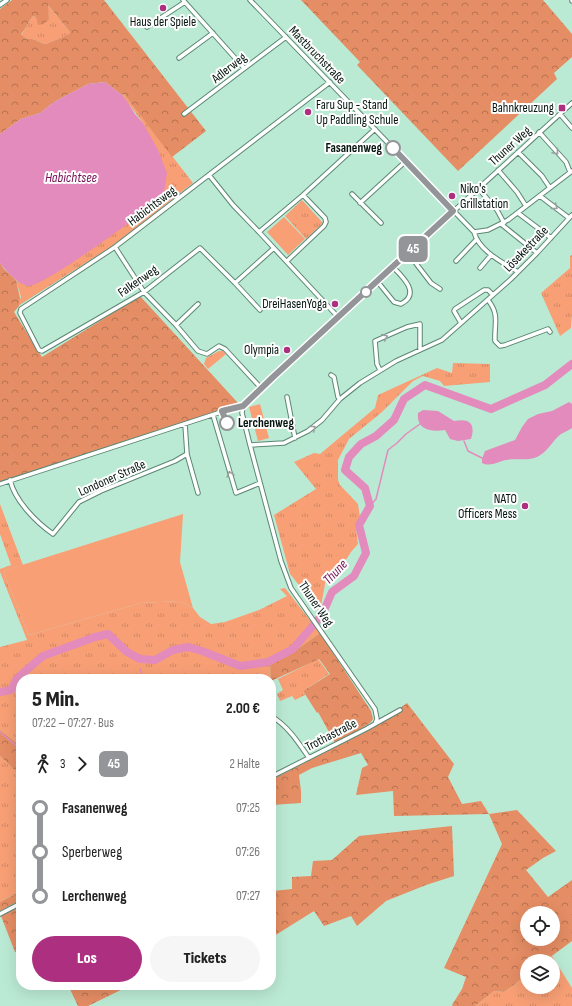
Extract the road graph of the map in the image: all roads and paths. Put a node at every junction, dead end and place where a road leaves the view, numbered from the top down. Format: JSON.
{"nodes":[{"id":1,"x":7,"y":0,"type":"edge"},
{"id":2,"x":250,"y":0,"type":"edge"},
{"id":3,"x":184,"y":1,"type":"edge"},
{"id":4,"x":0,"y":5,"type":"edge"},
{"id":5,"x":148,"y":27,"type":"dead end"},
{"id":6,"x":213,"y":33,"type":"junction"},
{"id":7,"x":286,"y":37,"type":"junction"},
{"id":8,"x":179,"y":58,"type":"dead end"},
{"id":9,"x":244,"y":68,"type":"junction"},
{"id":10,"x":330,"y":82,"type":"junction"},
{"id":11,"x":572,"y":103,"type":"edge"},
{"id":12,"x":184,"y":114,"type":"dead end"},
{"id":13,"x":560,"y":114,"type":"junction"},
{"id":14,"x":572,"y":128,"type":"edge"},
{"id":15,"x":375,"y":129,"type":"junction"},
{"id":16,"x":539,"y":132,"type":"junction"},
{"id":17,"x":518,"y":152,"type":"junction"},
{"id":18,"x":406,"y":162,"type":"junction"},
{"id":19,"x":498,"y":170,"type":"junction"},
{"id":20,"x":571,"y":173,"type":"edge"},
{"id":21,"x":209,"y":175,"type":"junction"},
{"id":22,"x":478,"y":188,"type":"junction"},
{"id":23,"x":550,"y":188,"type":"junction"},
{"id":24,"x":352,"y":194,"type":"dead end"},
{"id":25,"x":303,"y":195,"type":"junction"},
{"id":26,"x":540,"y":196,"type":"junction"},
{"id":27,"x":360,"y":203,"type":"junction"},
{"id":28,"x":526,"y":206,"type":"junction"},
{"id":29,"x":453,"y":211,"type":"junction"},
{"id":30,"x":518,"y":213,"type":"junction"},
{"id":31,"x":570,"y":217,"type":"edge"},
{"id":32,"x":381,"y":223,"type":"dead end"},
{"id":33,"x":502,"y":224,"type":"junction"},
{"id":34,"x":259,"y":232,"type":"junction"},
{"id":35,"x":474,"y":232,"type":"junction"},
{"id":36,"x":550,"y":238,"type":"junction"},
{"id":37,"x":476,"y":240,"type":"junction"},
{"id":38,"x":115,"y":247,"type":"junction"},
{"id":39,"x":274,"y":248,"type":"junction"},
{"id":40,"x":408,"y":253,"type":"junction"},
{"id":41,"x":537,"y":253,"type":"junction"},
{"id":42,"x":491,"y":255,"type":"junction"},
{"id":43,"x":287,"y":261,"type":"junction"},
{"id":44,"x":456,"y":261,"type":"dead end"},
{"id":45,"x":393,"y":267,"type":"junction"},
{"id":46,"x":480,"y":268,"type":"dead end"},
{"id":47,"x":518,"y":272,"type":"junction"},
{"id":48,"x":377,"y":281,"type":"junction"},
{"id":49,"x":235,"y":283,"type":"junction"},
{"id":50,"x":440,"y":289,"type":"dead end"},
{"id":51,"x":144,"y":292,"type":"junction"},
{"id":52,"x":493,"y":295,"type":"junction"},
{"id":53,"x":488,"y":300,"type":"junction"},
{"id":54,"x":198,"y":304,"type":"dead end"},
{"id":55,"x":260,"y":310,"type":"dead end"},
{"id":56,"x":338,"y":317,"type":"junction"},
{"id":57,"x":461,"y":323,"type":"junction"},
{"id":58,"x":176,"y":325,"type":"junction"},
{"id":59,"x":546,"y":325,"type":"dead end"},
{"id":60,"x":420,"y":350,"type":"junction"},
{"id":61,"x":42,"y":351,"type":"joint"},
{"id":62,"x":380,"y":370,"type":"junction"},
{"id":63,"x":332,"y":375,"type":"dead end"},
{"id":64,"x":261,"y":388,"type":"junction"},
{"id":65,"x":288,"y":397,"type":"dead end"},
{"id":66,"x":340,"y":399,"type":"junction"},
{"id":67,"x":243,"y":406,"type":"junction"},
{"id":68,"x":213,"y":415,"type":"junction"},
{"id":69,"x":185,"y":424,"type":"junction"},
{"id":70,"x":295,"y":438,"type":"junction"},
{"id":71,"x":250,"y":445,"type":"junction"},
{"id":72,"x":187,"y":454,"type":"junction"},
{"id":73,"x":10,"y":480,"type":"junction"},
{"id":74,"x":260,"y":483,"type":"junction"},
{"id":75,"x":0,"y":484,"type":"edge"},
{"id":76,"x":198,"y":493,"type":"dead end"},
{"id":77,"x":400,"y":710,"type":"dead end"},
{"id":78,"x":276,"y":719,"type":"edge"},
{"id":79,"x":375,"y":724,"type":"junction"},
{"id":80,"x":309,"y":758,"type":"junction"},
{"id":81,"x":276,"y":774,"type":"edge"},
{"id":82,"x":16,"y":906,"type":"edge"},
{"id":83,"x":0,"y":914,"type":"edge"}],
"edges":[{"from":1,"to":4,"type":"street"},
{"from":2,"to":7,"type":"street","name":"Mastbruchstraße"},
{"from":3,"to":5,"type":"street"},
{"from":3,"to":6,"type":"street"},
{"from":6,"to":8,"type":"street"},
{"from":6,"to":9,"type":"street"},
{"from":7,"to":9,"type":"street","name":"Adlerweg"},
{"from":7,"to":10,"type":"street","name":"Mastbruchstraße"},
{"from":9,"to":12,"type":"street","name":"Adlerweg"},
{"from":10,"to":15,"type":"street","name":"Mastbruchstraße"},
{"from":10,"to":21,"type":"street","name":"Habichtsweg"},
{"from":11,"to":13,"type":"street","name":"Thuner Weg"},
{"from":13,"to":14,"type":"street"},
{"from":13,"to":16,"type":"street","name":"Thuner Weg"},
{"from":15,"to":18,"type":"street","name":"Mastbruchstraße"},
{"from":15,"to":25,"type":"street"},
{"from":16,"to":17,"type":"street","name":"Thuner Weg"},
{"from":16,"to":20,"type":"street","one_way":true},
{"from":17,"to":19,"type":"street","name":"Thuner Weg"},
{"from":17,"to":23,"type":"street"},
{"from":18,"to":27,"type":"street"},
{"from":18,"to":29,"type":"street","name":"Mastbruchstraße"},
{"from":19,"to":22,"type":"street","name":"Thuner Weg"},
{"from":19,"to":28,"type":"street"},
{"from":20,"to":23,"type":"street"},
{"from":21,"to":34,"type":"street"},
{"from":21,"to":38,"type":"street","name":"Habichtsweg"},
{"from":22,"to":29,"type":"street","name":"Thuner Weg"},
{"from":22,"to":33,"type":"street"},
{"from":23,"to":26,"type":"street"},
{"from":24,"to":27,"type":"street"},
{"from":25,"to":34,"type":"street"},
{"from":25,"to":43,"type":"street"},
{"from":26,"to":28,"type":"street"},
{"from":26,"to":31,"type":"street","one_way":true},
{"from":27,"to":32,"type":"street"},
{"from":28,"to":30,"type":"street"},
{"from":29,"to":35,"type":"street","name":"Mastbruchstraße"},
{"from":29,"to":40,"type":"street","name":"Thuner Weg"},
{"from":30,"to":33,"type":"street"},
{"from":30,"to":36,"type":"street"},
{"from":31,"to":36,"type":"street","name":"Lösekestraße"},
{"from":33,"to":35,"type":"street"},
{"from":33,"to":41,"type":"street"},
{"from":34,"to":39,"type":"street"},
{"from":35,"to":37,"type":"street"},
{"from":36,"to":41,"type":"street","name":"Lösekestraße"},
{"from":37,"to":42,"type":"street"},
{"from":37,"to":44,"type":"street"},
{"from":38,"to":51,"type":"street"},
{"from":38,"to":61,"type":"street","name":"Habichtsweg"},
{"from":39,"to":43,"type":"street"},
{"from":39,"to":49,"type":"street"},
{"from":40,"to":45,"type":"street","name":"Thuner Weg"},
{"from":40,"to":50,"type":"street"},
{"from":41,"to":47,"type":"street","name":"Lösekestraße"},
{"from":42,"to":46,"type":"street"},
{"from":42,"to":47,"type":"street"},
{"from":43,"to":56,"type":"street"},
{"from":45,"to":48,"type":"street","name":"Thuner Weg"},
{"from":45,"to":48,"type":"street"},
{"from":47,"to":52,"type":"street","name":"Lösekestraße"},
{"from":48,"to":56,"type":"street","name":"Thuner Weg"},
{"from":49,"to":51,"type":"street","name":"Falkenweg"},
{"from":49,"to":55,"type":"street","name":"Falkenweg"},
{"from":51,"to":58,"type":"street"},
{"from":51,"to":61,"type":"street","name":"Falkenweg"},
{"from":52,"to":53,"type":"street","name":"Lösekestraße"},
{"from":52,"to":57,"type":"street"},
{"from":53,"to":57,"type":"street","name":"Lösekestraße"},
{"from":53,"to":59,"type":"street"},
{"from":54,"to":58,"type":"street"},
{"from":56,"to":64,"type":"street","name":"Thuner Weg"},
{"from":57,"to":60,"type":"street","name":"Lösekestraße"},
{"from":58,"to":64,"type":"street"},
{"from":60,"to":62,"type":"street","name":"Lösekestraße"},
{"from":62,"to":60,"type":"street","one_way":true},
{"from":62,"to":66,"type":"street","name":"Lösekestraße"},
{"from":63,"to":66,"type":"street"},
{"from":64,"to":67,"type":"street","name":"Thuner Weg"},
{"from":65,"to":70,"type":"street"},
{"from":70,"to":66,"type":"street","name":"Lösekestraße","one_way":true},
{"from":67,"to":68,"type":"street"},
{"from":67,"to":71,"type":"street","name":"Thuner Weg"},
{"from":68,"to":69,"type":"street"},
{"from":74,"to":68,"type":"street","one_way":true},
{"from":69,"to":72,"type":"street"},
{"from":69,"to":73,"type":"street"},
{"from":70,"to":71,"type":"street","name":"Lösekestraße"},
{"from":71,"to":74,"type":"street","name":"Thuner Weg"},
{"from":72,"to":73,"type":"street","name":"Londoner Straße"},
{"from":72,"to":76,"type":"street"},
{"from":73,"to":75,"type":"street"},
{"from":74,"to":79,"type":"street","name":"Thuner Weg"},
{"from":77,"to":79,"type":"street","name":"Trothastraße"},
{"from":78,"to":80,"type":"street"},
{"from":79,"to":80,"type":"street","name":"Trothastraße"},
{"from":80,"to":81,"type":"street","name":"Trothastraße"},
{"from":82,"to":83,"type":"street"}]}
